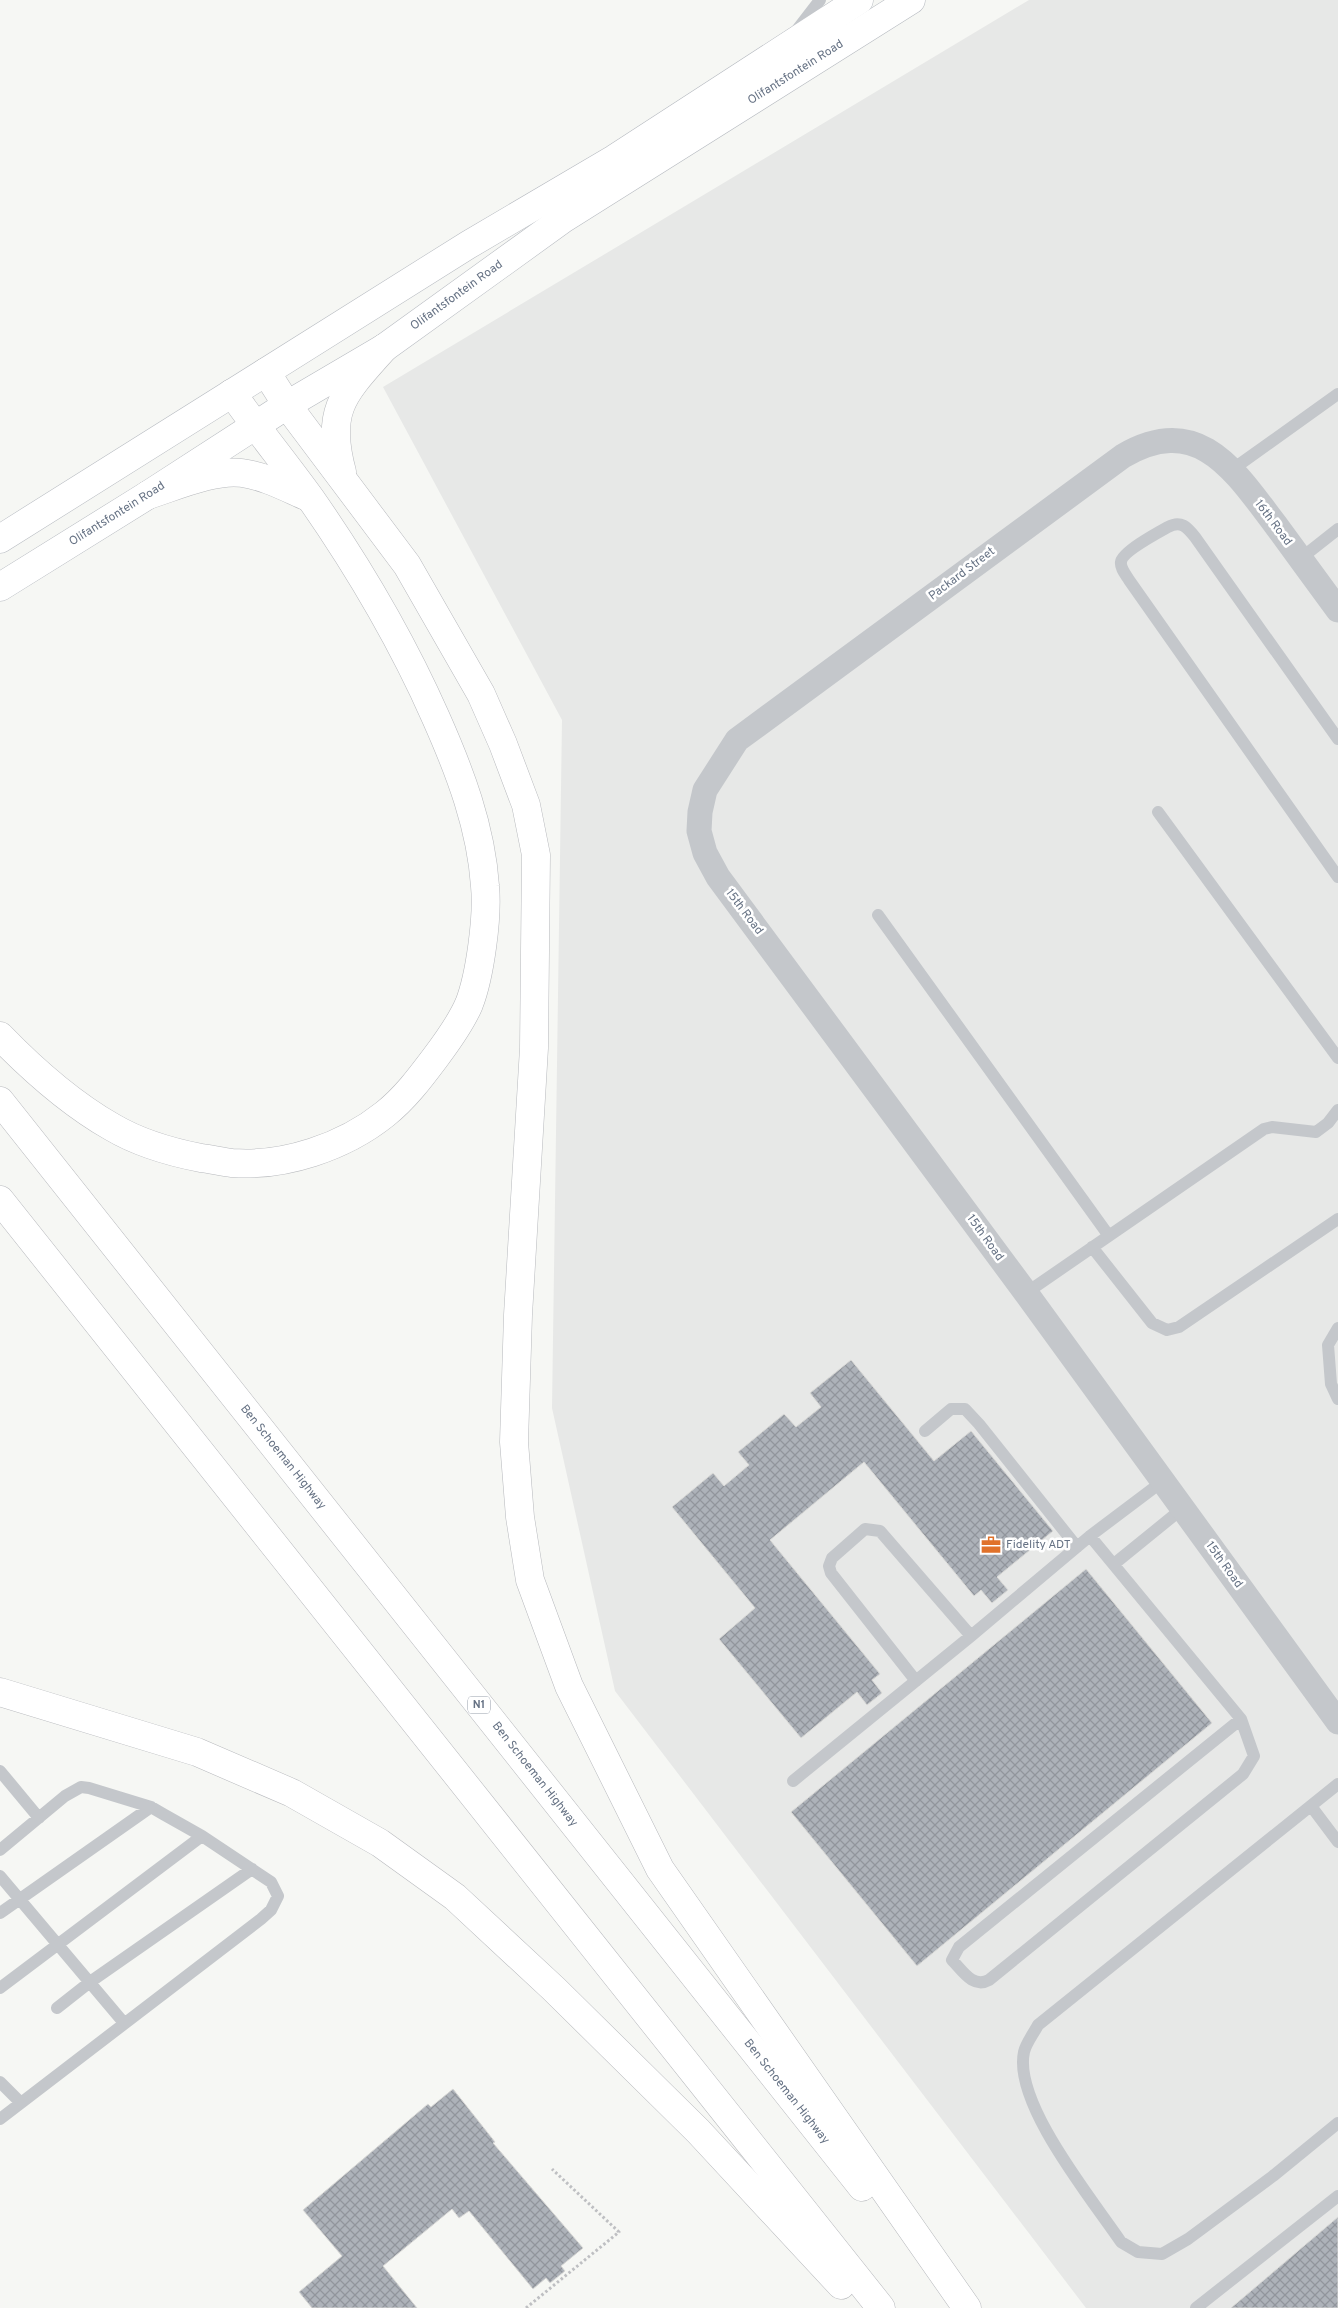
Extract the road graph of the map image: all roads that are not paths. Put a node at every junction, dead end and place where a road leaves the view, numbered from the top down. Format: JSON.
{"nodes":[{"id":1,"x":820,"y":0,"type":"edge"},
{"id":2,"x":858,"y":0,"type":"edge"},
{"id":3,"x":911,"y":0,"type":"edge"},
{"id":4,"x":780,"y":51,"type":"junction"},
{"id":5,"x":384,"y":348,"type":"junction"},
{"id":6,"x":266,"y":372,"type":"junction"},
{"id":7,"x":232,"y":393,"type":"junction"},
{"id":8,"x":1338,"y":394,"type":"edge"},
{"id":9,"x":287,"y":404,"type":"junction"},
{"id":10,"x":254,"y":426,"type":"junction"},
{"id":11,"x":1199,"y":446,"type":"joint"},
{"id":12,"x":1232,"y":469,"type":"junction"},
{"id":13,"x":343,"y":477,"type":"junction"},
{"id":14,"x":148,"y":495,"type":"junction"},
{"id":15,"x":309,"y":497,"type":"junction"},
{"id":16,"x":1338,"y":529,"type":"edge"},
{"id":17,"x":0,"y":539,"type":"edge"},
{"id":18,"x":1300,"y":559,"type":"junction"},
{"id":19,"x":0,"y":587,"type":"edge"},
{"id":20,"x":1338,"y":610,"type":"edge"},
{"id":21,"x":1338,"y":739,"type":"edge"},
{"id":22,"x":737,"y":740,"type":"joint"},
{"id":23,"x":1158,"y":812,"type":"dead end"},
{"id":24,"x":1338,"y":877,"type":"edge"},
{"id":25,"x":878,"y":915,"type":"dead end"},
{"id":26,"x":0,"y":1036,"type":"edge"},
{"id":27,"x":1338,"y":1058,"type":"edge"},
{"id":28,"x":0,"y":1101,"type":"edge"},
{"id":29,"x":1338,"y":1110,"type":"edge"},
{"id":30,"x":0,"y":1200,"type":"edge"},
{"id":31,"x":1338,"y":1219,"type":"edge"},
{"id":32,"x":1108,"y":1236,"type":"junction"},
{"id":33,"x":1092,"y":1248,"type":"junction"},
{"id":34,"x":1026,"y":1293,"type":"junction"},
{"id":35,"x":1338,"y":1328,"type":"edge"},
{"id":36,"x":1338,"y":1400,"type":"edge"},
{"id":37,"x":925,"y":1431,"type":"dead end"},
{"id":38,"x":1163,"y":1481,"type":"junction"},
{"id":39,"x":1183,"y":1508,"type":"junction"},
{"id":40,"x":1090,"y":1536,"type":"junction"},
{"id":41,"x":1077,"y":1547,"type":"junction"},
{"id":42,"x":1114,"y":1564,"type":"junction"},
{"id":43,"x":972,"y":1636,"type":"junction"},
{"id":44,"x":916,"y":1681,"type":"junction"},
{"id":45,"x":0,"y":1692,"type":"edge"},
{"id":46,"x":1240,"y":1719,"type":"junction"},
{"id":47,"x":1338,"y":1722,"type":"edge"},
{"id":48,"x":0,"y":1771,"type":"edge"},
{"id":49,"x":793,"y":1781,"type":"dead end"},
{"id":50,"x":1338,"y":1784,"type":"edge"},
{"id":51,"x":1311,"y":1806,"type":"junction"},
{"id":52,"x":150,"y":1807,"type":"junction"},
{"id":53,"x":39,"y":1818,"type":"junction"},
{"id":54,"x":202,"y":1836,"type":"junction"},
{"id":55,"x":1338,"y":1842,"type":"edge"},
{"id":56,"x":0,"y":1850,"type":"edge"},
{"id":57,"x":252,"y":1869,"type":"junction"},
{"id":58,"x":0,"y":1876,"type":"edge"},
{"id":59,"x":19,"y":1898,"type":"junction"},
{"id":60,"x":0,"y":1913,"type":"edge"},
{"id":61,"x":57,"y":1944,"type":"junction"},
{"id":62,"x":90,"y":1982,"type":"junction"},
{"id":63,"x":0,"y":1988,"type":"edge"},
{"id":64,"x":57,"y":2008,"type":"dead end"},
{"id":65,"x":124,"y":2023,"type":"junction"},
{"id":66,"x":0,"y":2082,"type":"edge"},
{"id":67,"x":21,"y":2103,"type":"junction"},
{"id":68,"x":0,"y":2119,"type":"edge"},
{"id":69,"x":1338,"y":2123,"type":"edge"},
{"id":70,"x":1338,"y":2196,"type":"edge"},
{"id":71,"x":863,"y":2308,"type":"edge"},
{"id":72,"x":880,"y":2308,"type":"edge"},
{"id":73,"x":958,"y":2308,"type":"edge"},
{"id":74,"x":967,"y":2308,"type":"edge"},
{"id":75,"x":1196,"y":2308,"type":"edge"}],
"edges":[{"from":1,"to":4,"type":"lane"},
{"from":2,"to":4,"type":"main road","name":"Olifantsfontein Road"},
{"from":3,"to":5,"type":"main road","name":"Olifantsfontein Road"},
{"from":4,"to":6,"type":"main road","name":"Olifantsfontein Road"},
{"from":5,"to":9,"type":"main road","name":"Olifantsfontein Road"},
{"from":5,"to":13,"type":"main road"},
{"from":6,"to":7,"type":"main road","name":"Olifantsfontein Road"},
{"from":6,"to":9,"type":"main road"},
{"from":7,"to":10,"type":"main road"},
{"from":7,"to":17,"type":"main road","name":"Olifantsfontein Road"},
{"from":8,"to":12,"type":"lane"},
{"from":9,"to":10,"type":"main road","name":"Olifantsfontein Road"},
{"from":9,"to":13,"type":"main road"},
{"from":10,"to":14,"type":"main road","name":"Olifantsfontein Road"},
{"from":10,"to":15,"type":"main road"},
{"from":11,"to":12,"type":"street","name":"16th Road"},
{"from":11,"to":22,"type":"street","name":"Packard Street"},
{"from":12,"to":18,"type":"street","name":"16th Road"},
{"from":13,"to":74,"type":"main road"},
{"from":14,"to":15,"type":"main road"},
{"from":14,"to":19,"type":"main road","name":"Olifantsfontein Road"},
{"from":15,"to":26,"type":"main road"},
{"from":16,"to":18,"type":"lane"},
{"from":18,"to":20,"type":"street","name":"16th Road"},
{"from":21,"to":24,"type":"lane"},
{"from":22,"to":34,"type":"street","name":"15th Road"},
{"from":23,"to":27,"type":"lane"},
{"from":25,"to":32,"type":"lane"},
{"from":28,"to":73,"type":"main road","name":"Ben Schoeman Highway","number":"N1"},
{"from":29,"to":32,"type":"lane"},
{"from":30,"to":72,"type":"main road"},
{"from":31,"to":33,"type":"lane"},
{"from":32,"to":33,"type":"lane"},
{"from":33,"to":34,"type":"lane"},
{"from":34,"to":38,"type":"street","name":"15th Road"},
{"from":35,"to":36,"type":"lane"},
{"from":37,"to":41,"type":"lane"},
{"from":38,"to":39,"type":"street","name":"15th Road"},
{"from":38,"to":40,"type":"lane"},
{"from":39,"to":42,"type":"lane"},
{"from":39,"to":47,"type":"street","name":"15th Road"},
{"from":40,"to":41,"type":"lane"},
{"from":40,"to":42,"type":"lane"},
{"from":41,"to":43,"type":"lane"},
{"from":42,"to":46,"type":"lane"},
{"from":43,"to":44,"type":"lane"},
{"from":43,"to":44,"type":"lane"},
{"from":44,"to":49,"type":"lane"},
{"from":45,"to":71,"type":"main road"},
{"from":46,"to":46,"type":"lane"},
{"from":48,"to":53,"type":"lane"},
{"from":50,"to":51,"type":"lane"},
{"from":51,"to":55,"type":"lane"},
{"from":51,"to":69,"type":"lane"},
{"from":52,"to":53,"type":"lane"},
{"from":52,"to":54,"type":"lane"},
{"from":52,"to":59,"type":"lane"},
{"from":53,"to":56,"type":"lane"},
{"from":54,"to":57,"type":"lane"},
{"from":54,"to":61,"type":"lane"},
{"from":57,"to":62,"type":"lane"},
{"from":57,"to":65,"type":"lane"},
{"from":58,"to":59,"type":"lane"},
{"from":59,"to":60,"type":"lane"},
{"from":59,"to":61,"type":"lane"},
{"from":61,"to":62,"type":"lane"},
{"from":61,"to":63,"type":"lane"},
{"from":62,"to":64,"type":"lane"},
{"from":62,"to":65,"type":"lane"},
{"from":65,"to":67,"type":"lane"},
{"from":66,"to":67,"type":"lane"},
{"from":67,"to":68,"type":"lane"},
{"from":70,"to":75,"type":"lane"}]}
